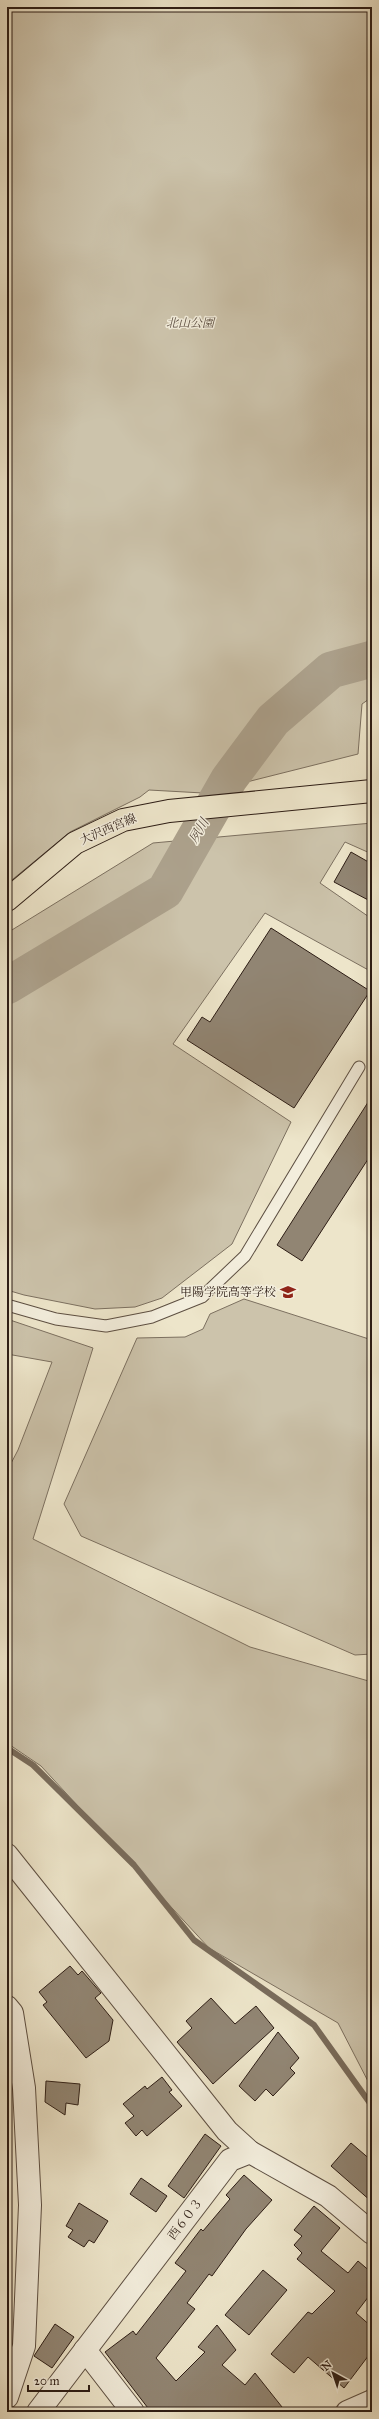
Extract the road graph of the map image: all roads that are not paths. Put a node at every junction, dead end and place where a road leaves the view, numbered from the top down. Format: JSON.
{"nodes":[{"id":1,"x":372,"y":791,"type":"edge"},
{"id":2,"x":7,"y":900,"type":"edge"},
{"id":3,"x":359,"y":1067,"type":"dead end"},
{"id":4,"x":7,"y":1305,"type":"edge"},
{"id":5,"x":7,"y":1855,"type":"edge"},
{"id":6,"x":7,"y":2007,"type":"edge"},
{"id":7,"x":250,"y":2152,"type":"junction"},
{"id":8,"x":372,"y":2233,"type":"edge"},
{"id":9,"x":85,"y":2350,"type":"junction"},
{"id":10,"x":7,"y":2397,"type":"edge"},
{"id":11,"x":372,"y":2401,"type":"edge"},
{"id":12,"x":38,"y":2412,"type":"edge"},
{"id":13,"x":132,"y":2412,"type":"edge"},
{"id":14,"x":347,"y":2412,"type":"edge"}],
"edges":[{"from":1,"to":2,"type":"main road","name":"大沢西宮線"},
{"from":3,"to":4,"type":"lane"},
{"from":5,"to":7,"type":"street"},
{"from":6,"to":10,"type":"street"},
{"from":7,"to":8,"type":"street"},
{"from":7,"to":9,"type":"street","name":"西６０３"},
{"from":9,"to":12,"type":"street","name":"西６０３"},
{"from":9,"to":13,"type":"street"},
{"from":11,"to":14,"type":"street"}]}
